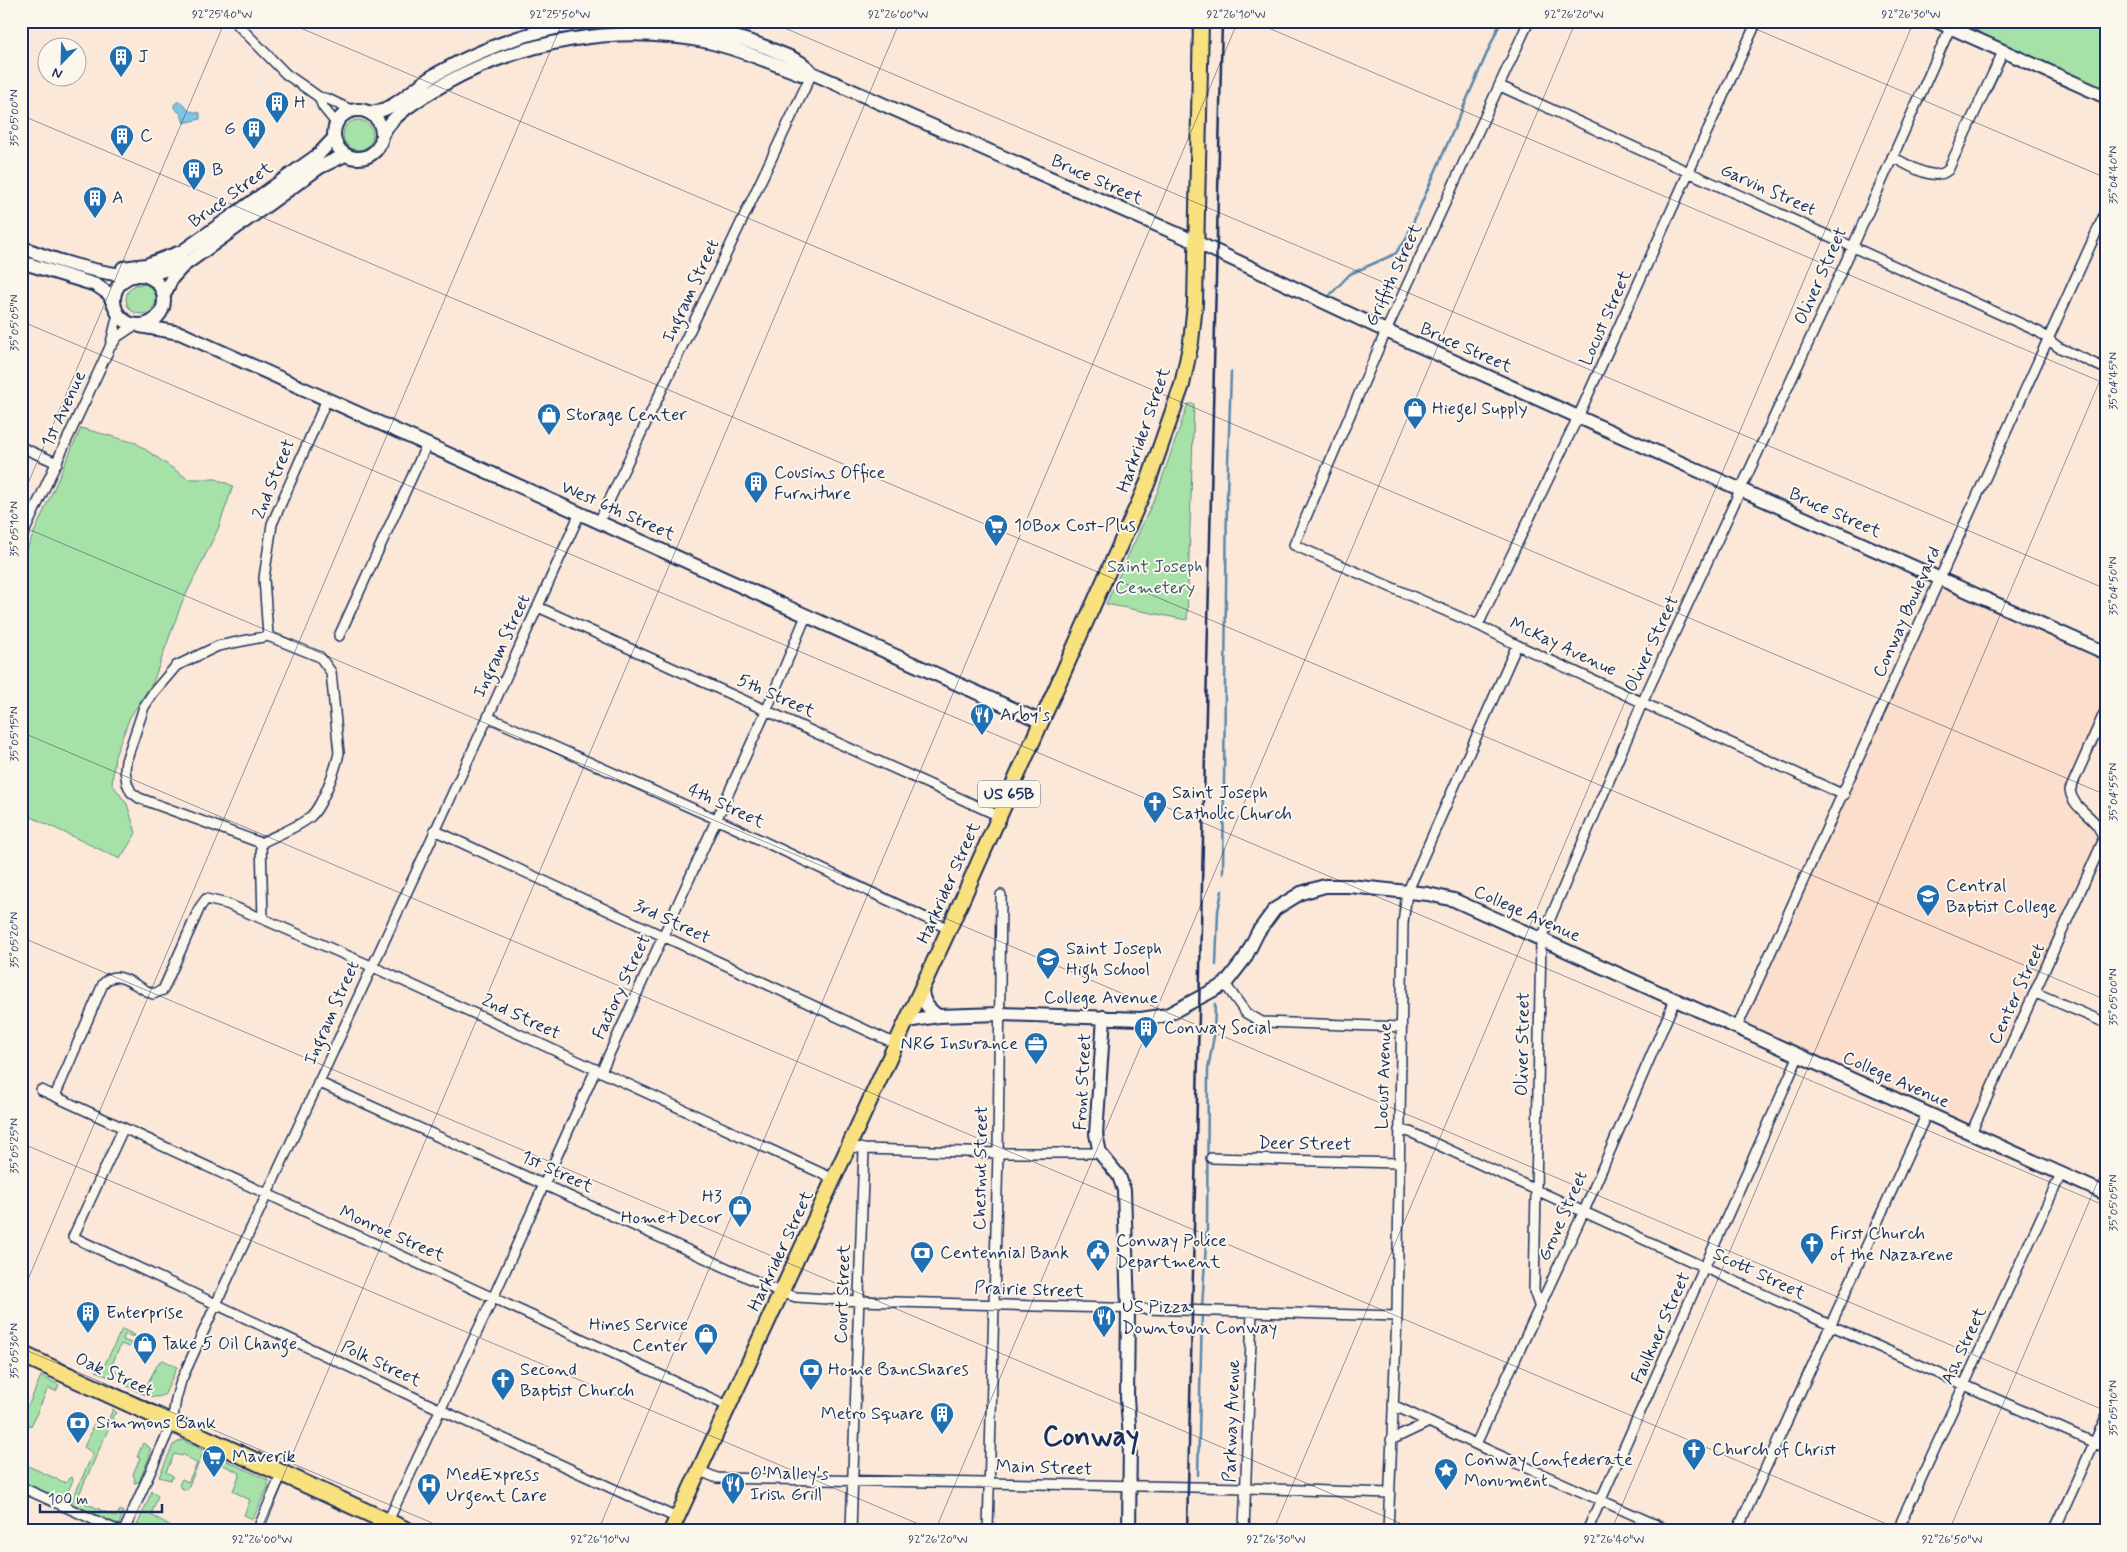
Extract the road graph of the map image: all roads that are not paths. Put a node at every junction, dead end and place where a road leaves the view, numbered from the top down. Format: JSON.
{"nodes":[{"id":1,"x":234,"y":21,"type":"edge"},
{"id":2,"x":617,"y":21,"type":"edge"},
{"id":3,"x":628,"y":21,"type":"edge"},
{"id":4,"x":1201,"y":21,"type":"edge"},
{"id":5,"x":1529,"y":21,"type":"edge"},
{"id":6,"x":1757,"y":21,"type":"edge"},
{"id":7,"x":1936,"y":21,"type":"edge"},
{"id":8,"x":1950,"y":28,"type":"junction"},
{"id":9,"x":588,"y":36,"type":"junction"},
{"id":10,"x":680,"y":37,"type":"junction"},
{"id":11,"x":2003,"y":52,"type":"junction"},
{"id":12,"x":812,"y":73,"type":"junction"},
{"id":13,"x":1500,"y":86,"type":"junction"},
{"id":14,"x":2106,"y":97,"type":"edge"},
{"id":15,"x":319,"y":98,"type":"junction"},
{"id":16,"x":353,"y":111,"type":"junction"},
{"id":17,"x":369,"y":113,"type":"junction"},
{"id":18,"x":336,"y":123,"type":"junction"},
{"id":19,"x":382,"y":135,"type":"junction"},
{"id":20,"x":334,"y":138,"type":"junction"},
{"id":21,"x":345,"y":155,"type":"junction"},
{"id":22,"x":1892,"y":157,"type":"junction"},
{"id":23,"x":1689,"y":172,"type":"junction"},
{"id":24,"x":2106,"y":211,"type":"edge"},
{"id":25,"x":1198,"y":242,"type":"junction"},
{"id":26,"x":1853,"y":246,"type":"junction"},
{"id":27,"x":21,"y":247,"type":"edge"},
{"id":28,"x":183,"y":251,"type":"junction"},
{"id":29,"x":21,"y":262,"type":"edge"},
{"id":30,"x":89,"y":267,"type":"junction"},
{"id":31,"x":140,"y":276,"type":"junction"},
{"id":32,"x":164,"y":295,"type":"junction"},
{"id":33,"x":116,"y":309,"type":"junction"},
{"id":34,"x":163,"y":309,"type":"junction"},
{"id":35,"x":137,"y":326,"type":"junction"},
{"id":36,"x":1386,"y":331,"type":"junction"},
{"id":37,"x":180,"y":333,"type":"junction"},
{"id":38,"x":2048,"y":339,"type":"junction"},
{"id":39,"x":110,"y":347,"type":"junction"},
{"id":40,"x":2106,"y":369,"type":"edge"},
{"id":41,"x":327,"y":399,"type":"junction"},
{"id":42,"x":1578,"y":417,"type":"junction"},
{"id":43,"x":427,"y":444,"type":"junction"},
{"id":44,"x":21,"y":447,"type":"edge"},
{"id":45,"x":56,"y":463,"type":"junction"},
{"id":46,"x":1741,"y":490,"type":"junction"},
{"id":47,"x":580,"y":513,"type":"junction"},
{"id":48,"x":599,"y":522,"type":"junction"},
{"id":49,"x":21,"y":539,"type":"edge"},
{"id":50,"x":1294,"y":545,"type":"joint"},
{"id":51,"x":1939,"y":578,"type":"junction"},
{"id":52,"x":538,"y":607,"type":"junction"},
{"id":53,"x":806,"y":616,"type":"junction"},
{"id":54,"x":1478,"y":625,"type":"junction"},
{"id":55,"x":268,"y":636,"type":"junction"},
{"id":56,"x":339,"y":636,"type":"dead end"},
{"id":57,"x":1517,"y":645,"type":"junction"},
{"id":58,"x":2106,"y":653,"type":"edge"},
{"id":59,"x":1642,"y":701,"type":"junction"},
{"id":60,"x":767,"y":709,"type":"junction"},
{"id":61,"x":2106,"y":709,"type":"edge"},
{"id":62,"x":488,"y":717,"type":"junction"},
{"id":63,"x":1042,"y":722,"type":"junction"},
{"id":64,"x":1844,"y":794,"type":"junction"},
{"id":65,"x":999,"y":816,"type":"junction"},
{"id":66,"x":716,"y":819,"type":"junction"},
{"id":67,"x":434,"y":830,"type":"junction"},
{"id":68,"x":261,"y":842,"type":"junction"},
{"id":69,"x":1408,"y":893,"type":"junction"},
{"id":70,"x":1001,"y":895,"type":"dead end"},
{"id":71,"x":263,"y":918,"type":"junction"},
{"id":72,"x":949,"y":929,"type":"junction"},
{"id":73,"x":663,"y":936,"type":"junction"},
{"id":74,"x":1541,"y":940,"type":"junction"},
{"id":75,"x":371,"y":966,"type":"junction"},
{"id":76,"x":1226,"y":984,"type":"junction"},
{"id":77,"x":922,"y":987,"type":"junction"},
{"id":78,"x":2036,"y":993,"type":"junction"},
{"id":79,"x":1675,"y":1000,"type":"junction"},
{"id":80,"x":1000,"y":1014,"type":"junction"},
{"id":81,"x":938,"y":1016,"type":"junction"},
{"id":82,"x":1104,"y":1017,"type":"junction"},
{"id":83,"x":907,"y":1020,"type":"junction"},
{"id":84,"x":2106,"y":1024,"type":"edge"},
{"id":85,"x":1402,"y":1027,"type":"junction"},
{"id":86,"x":1737,"y":1027,"type":"junction"},
{"id":87,"x":896,"y":1044,"type":"junction"},
{"id":88,"x":1799,"y":1055,"type":"junction"},
{"id":89,"x":599,"y":1070,"type":"junction"},
{"id":90,"x":318,"y":1082,"type":"junction"},
{"id":91,"x":41,"y":1090,"type":"dead end"},
{"id":92,"x":55,"y":1096,"type":"junction"},
{"id":93,"x":1928,"y":1113,"type":"junction"},
{"id":94,"x":124,"y":1129,"type":"junction"},
{"id":95,"x":1399,"y":1130,"type":"junction"},
{"id":96,"x":1971,"y":1133,"type":"junction"},
{"id":97,"x":850,"y":1146,"type":"junction"},
{"id":98,"x":864,"y":1149,"type":"junction"},
{"id":99,"x":998,"y":1153,"type":"junction"},
{"id":100,"x":1100,"y":1153,"type":"junction"},
{"id":101,"x":1211,"y":1158,"type":"dead end"},
{"id":102,"x":1398,"y":1162,"type":"junction"},
{"id":103,"x":2061,"y":1174,"type":"junction"},
{"id":104,"x":834,"y":1179,"type":"junction"},
{"id":105,"x":544,"y":1184,"type":"junction"},
{"id":106,"x":1536,"y":1190,"type":"junction"},
{"id":107,"x":266,"y":1194,"type":"junction"},
{"id":108,"x":2106,"y":1194,"type":"edge"},
{"id":109,"x":1584,"y":1211,"type":"junction"},
{"id":110,"x":1706,"y":1268,"type":"junction"},
{"id":111,"x":782,"y":1293,"type":"junction"},
{"id":112,"x":493,"y":1298,"type":"junction"},
{"id":113,"x":859,"y":1301,"type":"junction"},
{"id":114,"x":216,"y":1304,"type":"junction"},
{"id":115,"x":994,"y":1305,"type":"junction"},
{"id":116,"x":1540,"y":1308,"type":"junction"},
{"id":117,"x":1128,"y":1309,"type":"junction"},
{"id":118,"x":1252,"y":1312,"type":"junction"},
{"id":119,"x":1396,"y":1316,"type":"junction"},
{"id":120,"x":1830,"y":1325,"type":"junction"},
{"id":121,"x":21,"y":1354,"type":"edge"},
{"id":122,"x":1964,"y":1385,"type":"junction"},
{"id":123,"x":1393,"y":1405,"type":"junction"},
{"id":124,"x":730,"y":1407,"type":"junction"},
{"id":125,"x":439,"y":1410,"type":"junction"},
{"id":126,"x":2106,"y":1416,"type":"edge"},
{"id":127,"x":1429,"y":1422,"type":"junction"},
{"id":128,"x":172,"y":1423,"type":"junction"},
{"id":129,"x":1391,"y":1440,"type":"junction"},
{"id":130,"x":2094,"y":1443,"type":"junction"},
{"id":131,"x":1476,"y":1444,"type":"junction"},
{"id":132,"x":2106,"y":1448,"type":"edge"},
{"id":133,"x":700,"y":1471,"type":"junction"},
{"id":134,"x":282,"y":1473,"type":"junction"},
{"id":135,"x":852,"y":1481,"type":"junction"},
{"id":136,"x":990,"y":1482,"type":"junction"},
{"id":137,"x":1130,"y":1486,"type":"junction"},
{"id":138,"x":21,"y":1487,"type":"edge"},
{"id":139,"x":1246,"y":1488,"type":"junction"},
{"id":140,"x":1388,"y":1493,"type":"junction"},
{"id":141,"x":1601,"y":1500,"type":"junction"},
{"id":142,"x":388,"y":1521,"type":"junction"},
{"id":143,"x":674,"y":1525,"type":"edge"},
{"id":144,"x":119,"y":1531,"type":"edge"},
{"id":145,"x":124,"y":1531,"type":"edge"},
{"id":146,"x":257,"y":1531,"type":"edge"},
{"id":147,"x":408,"y":1531,"type":"edge"},
{"id":148,"x":851,"y":1531,"type":"edge"},
{"id":149,"x":988,"y":1531,"type":"edge"},
{"id":150,"x":1129,"y":1531,"type":"edge"},
{"id":151,"x":1244,"y":1531,"type":"edge"},
{"id":152,"x":1388,"y":1531,"type":"edge"},
{"id":153,"x":1588,"y":1531,"type":"edge"},
{"id":154,"x":1670,"y":1531,"type":"edge"},
{"id":155,"x":1737,"y":1531,"type":"edge"},
{"id":156,"x":1897,"y":1531,"type":"edge"},
{"id":157,"x":2054,"y":1531,"type":"edge"}],
"edges":[{"from":1,"to":15,"type":"street"},
{"from":2,"to":17,"type":"street"},
{"from":3,"to":9,"type":"street"},
{"from":3,"to":10,"type":"street"},
{"from":3,"to":12,"type":"street","name":"Bruce Street"},
{"from":4,"to":25,"type":"main road","name":"Harkrider Street","number":"US 65B"},
{"from":5,"to":13,"type":"street","name":"Griffith Street"},
{"from":6,"to":23,"type":"street","name":"Locust Street"},
{"from":7,"to":8,"type":"street"},
{"from":8,"to":11,"type":"street"},
{"from":8,"to":22,"type":"street","name":"Oliver Street"},
{"from":9,"to":10,"type":"street","name":"Bruce Street"},
{"from":9,"to":19,"type":"street","name":"Bruce Street"},
{"from":10,"to":12,"type":"street","name":"Bruce Street"},
{"from":11,"to":14,"type":"street"},
{"from":11,"to":22,"type":"street"},
{"from":12,"to":25,"type":"street","name":"Bruce Street"},
{"from":12,"to":48,"type":"street","name":"Ingram Street"},
{"from":13,"to":23,"type":"street","name":"Garvin Street"},
{"from":13,"to":36,"type":"street","name":"Griffith Street"},
{"from":15,"to":16,"type":"street"},
{"from":15,"to":18,"type":"street"},
{"from":16,"to":17,"type":"street"},
{"from":16,"to":18,"type":"street"},
{"from":17,"to":19,"type":"street"},
{"from":18,"to":20,"type":"street"},
{"from":19,"to":21,"type":"street"},
{"from":20,"to":21,"type":"street"},
{"from":20,"to":28,"type":"street","name":"Bruce Street"},
{"from":21,"to":32,"type":"street","name":"Bruce Street"},
{"from":22,"to":26,"type":"street","name":"Oliver Street"},
{"from":23,"to":26,"type":"street","name":"Garvin Street"},
{"from":23,"to":42,"type":"street","name":"Locust Street"},
{"from":24,"to":38,"type":"street","name":"Conway Boulevard"},
{"from":25,"to":36,"type":"street","name":"Bruce Street"},
{"from":25,"to":63,"type":"main road","name":"Harkrider Street","number":"US 65B"},
{"from":26,"to":38,"type":"street","name":"Garvin Street"},
{"from":26,"to":46,"type":"street","name":"Oliver Street"},
{"from":27,"to":30,"type":"street"},
{"from":28,"to":30,"type":"street"},
{"from":28,"to":31,"type":"street","name":"Bruce Street"},
{"from":29,"to":33,"type":"street"},
{"from":30,"to":31,"type":"street"},
{"from":31,"to":32,"type":"street"},
{"from":31,"to":33,"type":"street"},
{"from":32,"to":34,"type":"street"},
{"from":33,"to":35,"type":"street"},
{"from":33,"to":39,"type":"street","name":"1st Avenue"},
{"from":34,"to":35,"type":"street"},
{"from":34,"to":37,"type":"street"},
{"from":35,"to":37,"type":"street","name":"West 6th Street"},
{"from":35,"to":39,"type":"street","name":"1st Avenue"},
{"from":36,"to":42,"type":"street","name":"Bruce Street"},
{"from":36,"to":50,"type":"street","name":"Griffith Street"},
{"from":37,"to":41,"type":"street","name":"West 6th Street"},
{"from":38,"to":40,"type":"street","name":"Garvin Street"},
{"from":38,"to":51,"type":"street","name":"Conway Boulevard"},
{"from":39,"to":45,"type":"street","name":"1st Avenue"},
{"from":41,"to":43,"type":"street","name":"West 6th Street"},
{"from":41,"to":55,"type":"street","name":"2nd Street"},
{"from":42,"to":46,"type":"street","name":"Bruce Street"},
{"from":42,"to":54,"type":"street","name":"Locust Street"},
{"from":43,"to":47,"type":"street","name":"West 6th Street"},
{"from":43,"to":56,"type":"street"},
{"from":44,"to":45,"type":"street"},
{"from":45,"to":49,"type":"street","name":"1st Avenue"},
{"from":46,"to":51,"type":"street","name":"Bruce Street"},
{"from":46,"to":59,"type":"street","name":"Oliver Street"},
{"from":47,"to":48,"type":"street","name":"West 6th Street"},
{"from":47,"to":52,"type":"street","name":"Ingram Street"},
{"from":48,"to":53,"type":"street","name":"West 6th Street"},
{"from":50,"to":54,"type":"street","name":"McKay Avenue"},
{"from":51,"to":58,"type":"street","name":"Bruce Street"},
{"from":51,"to":64,"type":"street","name":"Conway Boulevard"},
{"from":52,"to":60,"type":"street","name":"5th Street"},
{"from":52,"to":62,"type":"street","name":"Ingram Street"},
{"from":53,"to":60,"type":"street","name":"Factory Street"},
{"from":53,"to":63,"type":"street","name":"West 6th Street"},
{"from":54,"to":57,"type":"street","name":"McKay Avenue"},
{"from":55,"to":68,"type":"street"},
{"from":55,"to":68,"type":"street"},
{"from":57,"to":59,"type":"street","name":"McKay Avenue"},
{"from":57,"to":69,"type":"street","name":"Locust Avenue"},
{"from":59,"to":64,"type":"street","name":"McKay Avenue"},
{"from":59,"to":74,"type":"street","name":"Oliver Street"},
{"from":60,"to":65,"type":"street","name":"5th Street"},
{"from":60,"to":66,"type":"street","name":"Factory Street"},
{"from":61,"to":78,"type":"street","name":"Center Street"},
{"from":62,"to":66,"type":"street","name":"4th Street"},
{"from":62,"to":67,"type":"street","name":"Ingram Street"},
{"from":63,"to":65,"type":"main road","name":"Harkrider Street","number":"US 65B"},
{"from":64,"to":86,"type":"street","name":"Conway Boulevard"},
{"from":65,"to":72,"type":"main road","name":"Harkrider Street","number":"US 65B"},
{"from":66,"to":72,"type":"street","name":"4th Street"},
{"from":66,"to":73,"type":"street","name":"Factory Street"},
{"from":67,"to":73,"type":"street","name":"3rd Street"},
{"from":67,"to":75,"type":"street","name":"Ingram Street"},
{"from":68,"to":71,"type":"street"},
{"from":69,"to":74,"type":"street","name":"College Avenue"},
{"from":69,"to":76,"type":"street","name":"College Avenue"},
{"from":69,"to":85,"type":"street","name":"Locust Avenue"},
{"from":70,"to":80,"type":"street","name":"Chestnut Street"},
{"from":71,"to":75,"type":"street","name":"2nd Street"},
{"from":71,"to":92,"type":"street","name":"2nd Street"},
{"from":72,"to":77,"type":"main road","name":"Harkrider Street","number":"US 65B"},
{"from":73,"to":87,"type":"street","name":"3rd Street"},
{"from":73,"to":89,"type":"street","name":"Factory Street"},
{"from":74,"to":79,"type":"street","name":"College Avenue"},
{"from":74,"to":106,"type":"street","name":"Oliver Street"},
{"from":75,"to":89,"type":"street","name":"2nd Street"},
{"from":75,"to":90,"type":"street","name":"Ingram Street"},
{"from":76,"to":82,"type":"street","name":"College Avenue"},
{"from":76,"to":85,"type":"street"},
{"from":77,"to":81,"type":"street"},
{"from":77,"to":83,"type":"main road","name":"Harkrider Street","number":"US 65B"},
{"from":78,"to":84,"type":"street"},
{"from":78,"to":96,"type":"street","name":"Center Street"},
{"from":79,"to":86,"type":"street","name":"College Avenue"},
{"from":79,"to":109,"type":"street","name":"Grove Street"},
{"from":80,"to":81,"type":"street","name":"College Avenue"},
{"from":80,"to":82,"type":"street","name":"College Avenue"},
{"from":80,"to":99,"type":"street","name":"Chestnut Street"},
{"from":81,"to":83,"type":"street","name":"College Avenue"},
{"from":82,"to":100,"type":"street","name":"Front Street"},
{"from":83,"to":87,"type":"main road","name":"Harkrider Street","number":"US 65B"},
{"from":85,"to":95,"type":"street","name":"Locust Avenue"},
{"from":86,"to":88,"type":"street","name":"College Avenue"},
{"from":87,"to":97,"type":"main road","name":"Harkrider Street","number":"US 65B"},
{"from":88,"to":93,"type":"street","name":"College Avenue"},
{"from":88,"to":110,"type":"street","name":"Faulkner Street"},
{"from":89,"to":104,"type":"street","name":"2nd Street"},
{"from":89,"to":105,"type":"street","name":"Factory Street"},
{"from":90,"to":105,"type":"street","name":"1st Street"},
{"from":90,"to":107,"type":"street","name":"Ingram Street"},
{"from":91,"to":92,"type":"street","name":"Monroe Street"},
{"from":92,"to":94,"type":"street","name":"Monroe Street"},
{"from":93,"to":96,"type":"street","name":"College Avenue"},
{"from":93,"to":120,"type":"street"},
{"from":94,"to":107,"type":"street","name":"Monroe Street"},
{"from":94,"to":114,"type":"street","name":"Polk Street"},
{"from":95,"to":102,"type":"street","name":"Locust Avenue"},
{"from":95,"to":106,"type":"street","name":"Scott Street"},
{"from":96,"to":103,"type":"street","name":"College Avenue"},
{"from":97,"to":98,"type":"street"},
{"from":97,"to":104,"type":"main road","name":"Harkrider Street","number":"US 65B"},
{"from":98,"to":99,"type":"street"},
{"from":98,"to":113,"type":"street","name":"Court Street"},
{"from":99,"to":100,"type":"street"},
{"from":99,"to":115,"type":"street","name":"Chestnut Street"},
{"from":100,"to":117,"type":"street","name":"Front Street"},
{"from":101,"to":102,"type":"street","name":"Deer Street"},
{"from":102,"to":119,"type":"street","name":"Locust Avenue"},
{"from":103,"to":108,"type":"street","name":"College Avenue"},
{"from":103,"to":122,"type":"street","name":"Ash Street"},
{"from":104,"to":111,"type":"main road","name":"Harkrider Street","number":"US 65B"},
{"from":105,"to":111,"type":"street","name":"1st Street"},
{"from":105,"to":112,"type":"street","name":"Factory Street"},
{"from":106,"to":109,"type":"street","name":"Scott Street"},
{"from":106,"to":116,"type":"street","name":"Oliver Street"},
{"from":107,"to":112,"type":"street","name":"Monroe Street"},
{"from":107,"to":114,"type":"street","name":"Ingram Street"},
{"from":109,"to":110,"type":"street","name":"Scott Street"},
{"from":109,"to":116,"type":"street","name":"Grove Street"},
{"from":110,"to":120,"type":"street","name":"Scott Street"},
{"from":110,"to":141,"type":"street","name":"Faulkner Street"},
{"from":111,"to":113,"type":"street","name":"Prairie Street"},
{"from":111,"to":124,"type":"main road","name":"Harkrider Street","number":"US 65B"},
{"from":112,"to":124,"type":"street","name":"Monroe Street"},
{"from":112,"to":125,"type":"street","name":"Factory Street"},
{"from":113,"to":115,"type":"street","name":"Prairie Street"},
{"from":113,"to":135,"type":"street","name":"Court Street"},
{"from":114,"to":125,"type":"street","name":"Polk Street"},
{"from":114,"to":128,"type":"street","name":"Ingram Street"},
{"from":115,"to":117,"type":"street","name":"Prairie Street"},
{"from":115,"to":136,"type":"street","name":"Chestnut Street"},
{"from":116,"to":131,"type":"street","name":"Grove Street"},
{"from":117,"to":118,"type":"street","name":"Prairie Street"},
{"from":117,"to":137,"type":"street","name":"Front Street"},
{"from":118,"to":119,"type":"street","name":"Prairie Street"},
{"from":118,"to":139,"type":"street","name":"Parkway Avenue"},
{"from":119,"to":123,"type":"street","name":"Locust Avenue"},
{"from":120,"to":122,"type":"street","name":"Scott Street"},
{"from":120,"to":155,"type":"street"},
{"from":121,"to":128,"type":"highway","name":"Oak Street"},
{"from":122,"to":130,"type":"street","name":"Scott Street"},
{"from":122,"to":156,"type":"street","name":"Ash Street"},
{"from":123,"to":127,"type":"street"},
{"from":123,"to":129,"type":"street","name":"Locust Avenue"},
{"from":124,"to":133,"type":"main road","name":"Harkrider Street","number":"US 65B"},
{"from":125,"to":142,"type":"street","name":"Factory Street"},
{"from":125,"to":143,"type":"street","name":"Polk Street"},
{"from":126,"to":130,"type":"street"},
{"from":127,"to":129,"type":"street"},
{"from":127,"to":131,"type":"street"},
{"from":128,"to":134,"type":"highway","name":"Oak Street"},
{"from":128,"to":145,"type":"street","name":"Ingram Street"},
{"from":129,"to":140,"type":"street","name":"Locust Avenue"},
{"from":130,"to":132,"type":"street","name":"Scott Street"},
{"from":130,"to":157,"type":"street"},
{"from":131,"to":141,"type":"street"},
{"from":133,"to":135,"type":"street","name":"Main Street"},
{"from":133,"to":143,"type":"main road","name":"Harkrider Street","number":"US 65B"},
{"from":134,"to":142,"type":"highway","name":"Oak Street"},
{"from":134,"to":146,"type":"street"},
{"from":135,"to":136,"type":"street","name":"Main Street"},
{"from":135,"to":148,"type":"street","name":"Court Street"},
{"from":136,"to":137,"type":"street","name":"Main Street"},
{"from":136,"to":149,"type":"street","name":"Chestnut Street"},
{"from":137,"to":139,"type":"street","name":"Main Street"},
{"from":137,"to":150,"type":"street","name":"Front Street"},
{"from":138,"to":144,"type":"street"},
{"from":139,"to":140,"type":"street","name":"Main Street"},
{"from":139,"to":151,"type":"street","name":"Parkway Avenue"},
{"from":140,"to":152,"type":"street","name":"Locust Avenue"},
{"from":141,"to":153,"type":"street","name":"Faulkner Street"},
{"from":141,"to":154,"type":"street"},
{"from":142,"to":147,"type":"highway","name":"Oak Street"}]}
